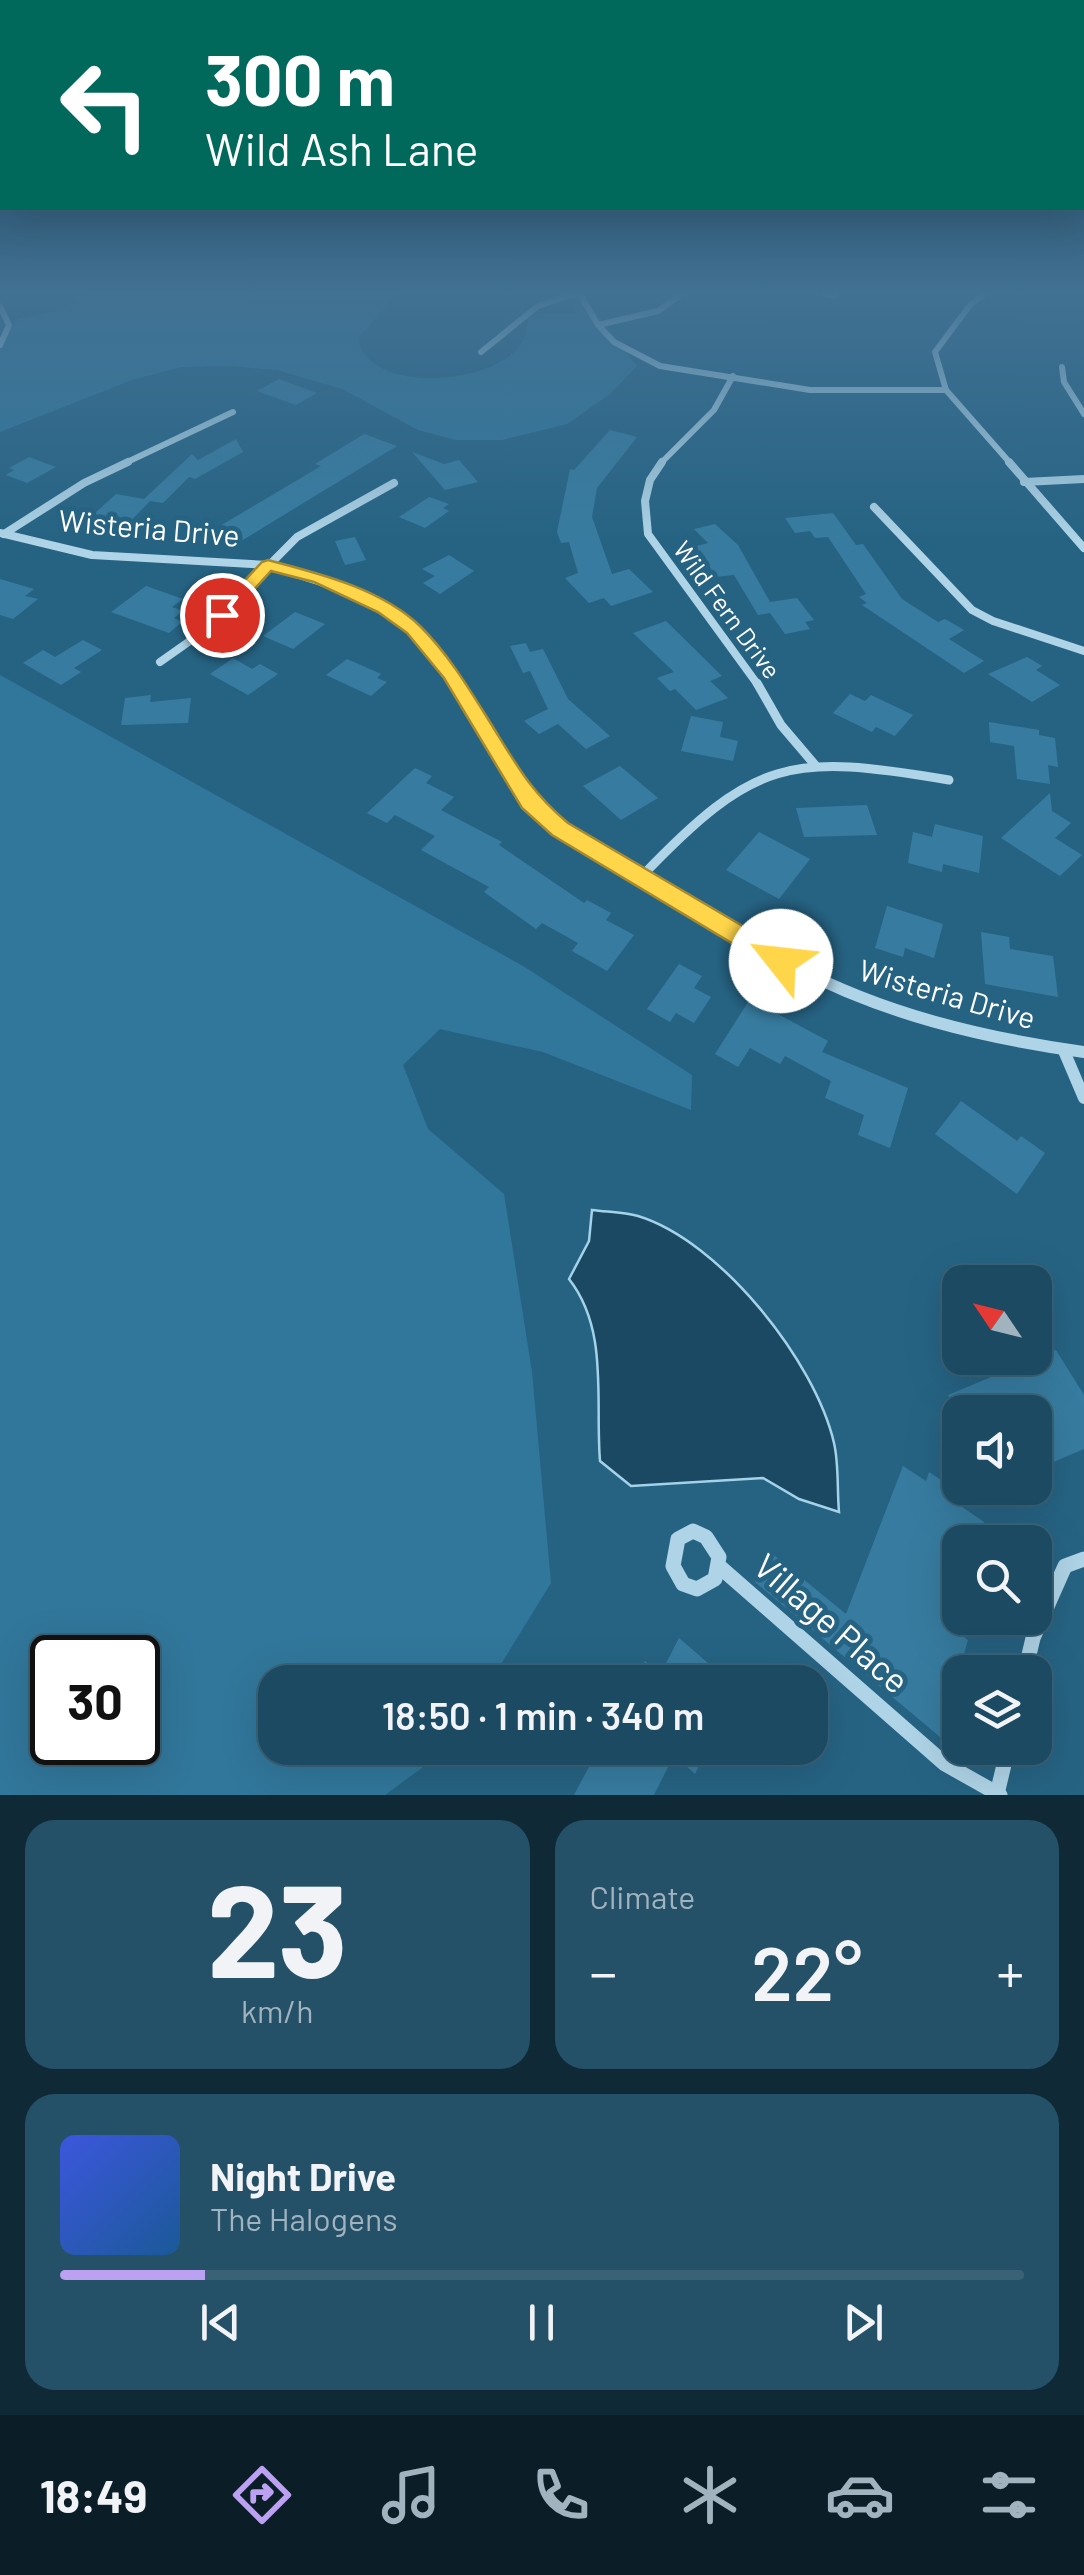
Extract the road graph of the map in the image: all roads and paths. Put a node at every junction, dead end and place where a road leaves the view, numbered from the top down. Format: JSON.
{"nodes":[{"id":1,"x":724,"y":375,"type":"edge"},
{"id":2,"x":942,"y":375,"type":"edge"},
{"id":3,"x":1063,"y":375,"type":"edge"},
{"id":4,"x":733,"y":376,"type":"junction"},
{"id":5,"x":946,"y":390,"type":"junction"},
{"id":6,"x":232,"y":412,"type":"dead end"},
{"id":7,"x":1084,"y":414,"type":"edge"},
{"id":8,"x":1084,"y":479,"type":"edge"},
{"id":9,"x":1024,"y":482,"type":"junction"},
{"id":10,"x":394,"y":483,"type":"dead end"},
{"id":11,"x":874,"y":507,"type":"dead end"},
{"id":12,"x":2,"y":534,"type":"edge"},
{"id":13,"x":1084,"y":548,"type":"edge"},
{"id":14,"x":268,"y":565,"type":"junction"},
{"id":15,"x":1084,"y":651,"type":"edge"},
{"id":16,"x":160,"y":662,"type":"dead end"},
{"id":17,"x":815,"y":764,"type":"junction"},
{"id":18,"x":949,"y":780,"type":"dead end"},
{"id":19,"x":640,"y":878,"type":"junction"},
{"id":20,"x":1064,"y":1051,"type":"junction"},
{"id":21,"x":1084,"y":1052,"type":"edge"},
{"id":22,"x":1084,"y":1098,"type":"edge"},
{"id":23,"x":1084,"y":1559,"type":"edge"},
{"id":24,"x":720,"y":1567,"type":"dead end"},
{"id":25,"x":1029,"y":1655,"type":"edge"},
{"id":26,"x":1004,"y":1765,"type":"edge"},
{"id":27,"x":998,"y":1794,"type":"edge"}],
"edges":[{"from":1,"to":4,"type":"street"},
{"from":2,"to":5,"type":"street"},
{"from":3,"to":7,"type":"street"},
{"from":4,"to":5,"type":"street"},
{"from":4,"to":17,"type":"street","name":"Wild Fern Drive"},
{"from":5,"to":9,"type":"street"},
{"from":6,"to":12,"type":"street"},
{"from":8,"to":9,"type":"street"},
{"from":9,"to":13,"type":"street"},
{"from":10,"to":14,"type":"street"},
{"from":11,"to":15,"type":"street"},
{"from":12,"to":14,"type":"street","name":"Wisteria Drive"},
{"from":14,"to":16,"type":"street"},
{"from":14,"to":19,"type":"street","name":"Wisteria Drive"},
{"from":17,"to":18,"type":"street"},
{"from":17,"to":19,"type":"street"},
{"from":19,"to":20,"type":"street","name":"Wisteria Drive"},
{"from":20,"to":21,"type":"street","name":"Wisteria Drive"},
{"from":20,"to":22,"type":"street"},
{"from":23,"to":25,"type":"street"},
{"from":24,"to":27,"type":"street","name":"Village Place"},
{"from":26,"to":27,"type":"street"}]}
